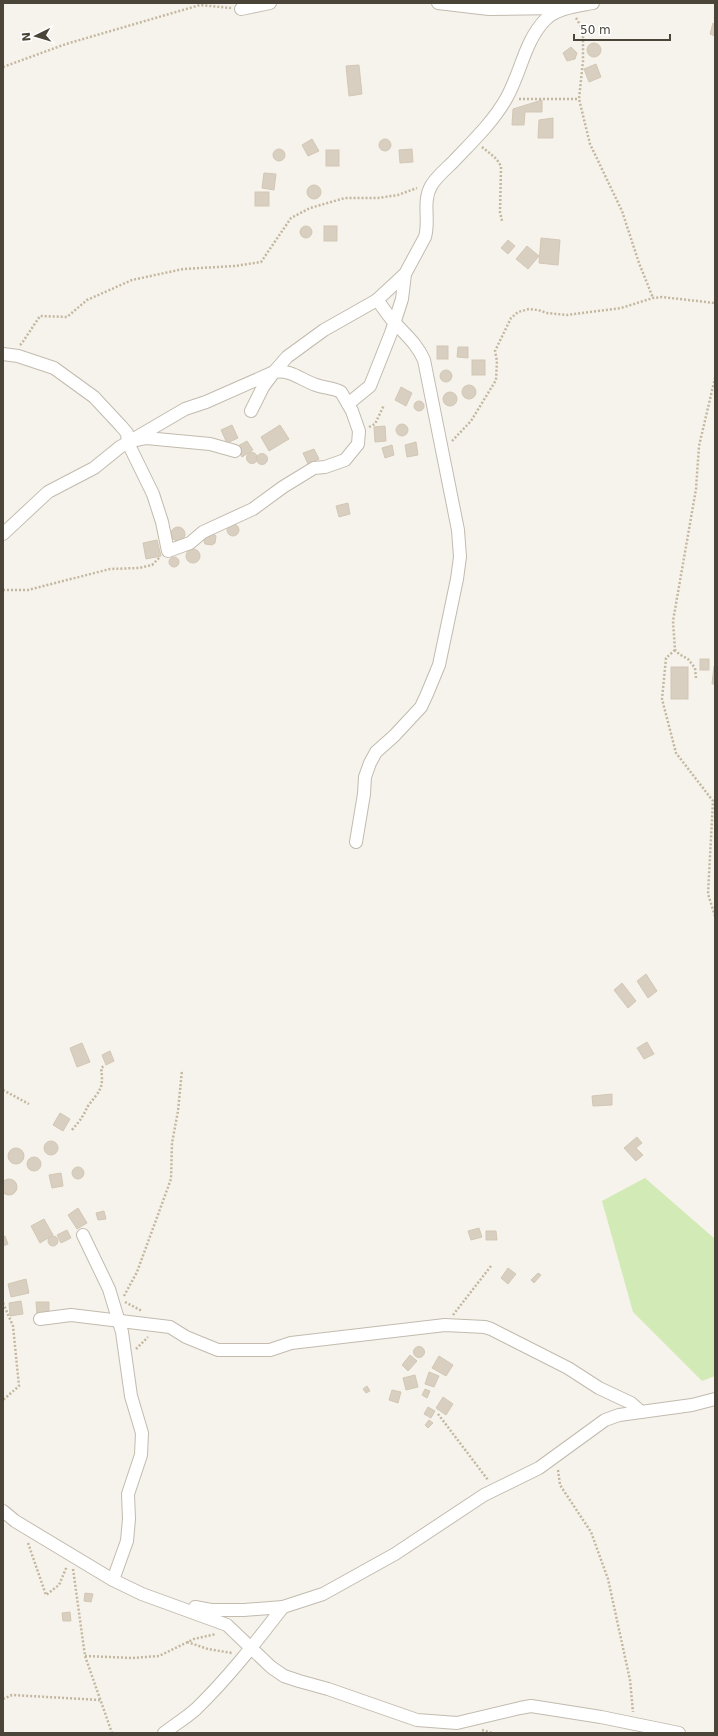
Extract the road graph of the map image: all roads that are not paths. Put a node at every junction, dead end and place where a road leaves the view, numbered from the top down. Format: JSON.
{"nodes":[{"id":1,"x":270,"y":3,"type":"edge"},
{"id":2,"x":438,"y":3,"type":"edge"},
{"id":3,"x":593,"y":3,"type":"edge"},
{"id":4,"x":568,"y":8,"type":"junction"},
{"id":5,"x":241,"y":9,"type":"road end"},
{"id":6,"x":406,"y":274,"type":"junction"},
{"id":7,"x":377,"y":300,"type":"junction"},
{"id":8,"x":394,"y":322,"type":"junction"},
{"id":9,"x":4,"y":354,"type":"edge"},
{"id":10,"x":274,"y":372,"type":"junction"},
{"id":11,"x":348,"y":404,"type":"junction"},
{"id":12,"x":251,"y":411,"type":"dead end"},
{"id":13,"x":128,"y":443,"type":"junction"},
{"id":14,"x":235,"y":451,"type":"dead end"},
{"id":15,"x":3,"y":534,"type":"edge"},
{"id":16,"x":356,"y":842,"type":"dead end"},
{"id":17,"x":83,"y":1235,"type":"dead end"},
{"id":18,"x":40,"y":1319,"type":"dead end"},
{"id":19,"x":120,"y":1322,"type":"junction"},
{"id":20,"x":715,"y":1399,"type":"edge"},
{"id":21,"x":641,"y":1412,"type":"junction"},
{"id":22,"x":3,"y":1511,"type":"edge"},
{"id":23,"x":113,"y":1580,"type":"junction"},
{"id":24,"x":173,"y":1605,"type":"junction"},
{"id":25,"x":283,"y":1607,"type":"junction"},
{"id":26,"x":247,"y":1652,"type":"junction"},
{"id":27,"x":164,"y":1733,"type":"edge"},
{"id":28,"x":679,"y":1733,"type":"edge"}],
"edges":[{"from":1,"to":5,"type":"street"},
{"from":2,"to":4,"type":"street"},
{"from":3,"to":4,"type":"street"},
{"from":4,"to":6,"type":"street"},
{"from":6,"to":7,"type":"street"},
{"from":6,"to":8,"type":"street"},
{"from":7,"to":8,"type":"street"},
{"from":7,"to":10,"type":"street"},
{"from":8,"to":11,"type":"street"},
{"from":8,"to":16,"type":"street"},
{"from":9,"to":13,"type":"street"},
{"from":10,"to":11,"type":"street"},
{"from":10,"to":12,"type":"street"},
{"from":10,"to":13,"type":"street"},
{"from":11,"to":13,"type":"street"},
{"from":13,"to":14,"type":"street"},
{"from":13,"to":15,"type":"street"},
{"from":17,"to":19,"type":"street"},
{"from":18,"to":19,"type":"street"},
{"from":19,"to":21,"type":"street"},
{"from":19,"to":23,"type":"street"},
{"from":20,"to":21,"type":"street"},
{"from":21,"to":25,"type":"street"},
{"from":22,"to":23,"type":"street"},
{"from":23,"to":24,"type":"street"},
{"from":24,"to":25,"type":"street"},
{"from":24,"to":26,"type":"street"},
{"from":25,"to":26,"type":"street"},
{"from":26,"to":27,"type":"street"},
{"from":26,"to":28,"type":"street"}]}
